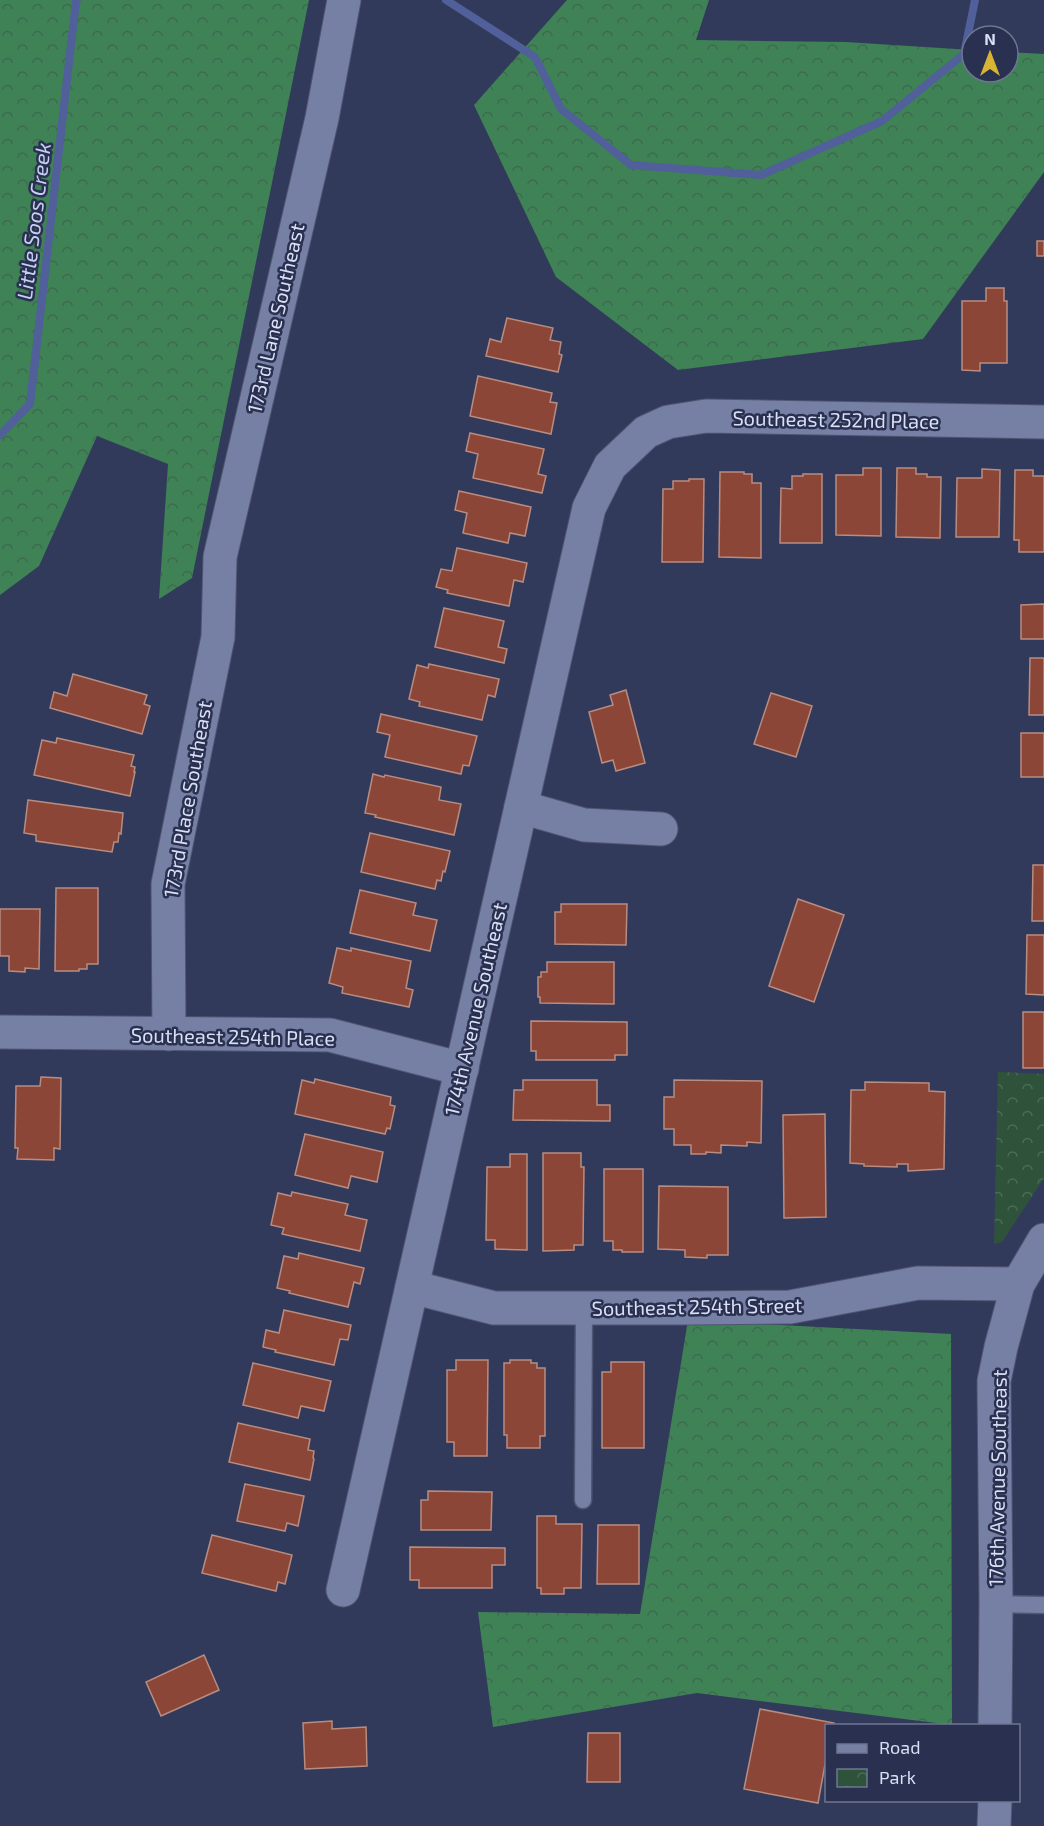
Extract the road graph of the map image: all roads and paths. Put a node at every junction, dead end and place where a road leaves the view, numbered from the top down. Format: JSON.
{"nodes":[{"id":1,"x":344,"y":0,"type":"edge"},
{"id":2,"x":1044,"y":422,"type":"edge"},
{"id":3,"x":635,"y":442,"type":"joint"},
{"id":4,"x":218,"y":638,"type":"joint"},
{"id":5,"x":521,"y":807,"type":"junction"},
{"id":6,"x":661,"y":829,"type":"dead end"},
{"id":7,"x":0,"y":1032,"type":"edge"},
{"id":8,"x":169,"y":1034,"type":"junction"},
{"id":9,"x":462,"y":1069,"type":"junction"},
{"id":10,"x":1044,"y":1240,"type":"edge"},
{"id":11,"x":1018,"y":1284,"type":"junction"},
{"id":12,"x":412,"y":1287,"type":"junction"},
{"id":13,"x":584,"y":1308,"type":"junction"},
{"id":14,"x":583,"y":1500,"type":"dead end"},
{"id":15,"x":343,"y":1590,"type":"dead end"},
{"id":16,"x":996,"y":1604,"type":"junction"},
{"id":17,"x":1044,"y":1605,"type":"edge"},
{"id":18,"x":995,"y":1724,"type":"edge"},
{"id":19,"x":995,"y":1802,"type":"edge"},
{"id":20,"x":994,"y":1826,"type":"edge"}],
"edges":[{"from":1,"to":4,"type":"street","name":"173rd Lane Southeast"},
{"from":2,"to":3,"type":"street","name":"Southeast 252nd Place"},
{"from":3,"to":5,"type":"street","name":"174th Avenue Southeast"},
{"from":4,"to":8,"type":"street","name":"173rd Place Southeast"},
{"from":5,"to":6,"type":"street"},
{"from":5,"to":9,"type":"street","name":"174th Avenue Southeast"},
{"from":7,"to":8,"type":"street","name":"Southeast 254th Place"},
{"from":8,"to":9,"type":"street","name":"Southeast 254th Place"},
{"from":9,"to":12,"type":"street","name":"174th Avenue Southeast"},
{"from":10,"to":11,"type":"street","name":"176th Avenue Southeast"},
{"from":11,"to":13,"type":"street","name":"Southeast 254th Street"},
{"from":11,"to":16,"type":"street","name":"176th Avenue Southeast"},
{"from":12,"to":13,"type":"street","name":"Southeast 254th Street"},
{"from":12,"to":15,"type":"street","name":"174th Avenue Southeast"},
{"from":13,"to":14,"type":"lane"},
{"from":16,"to":17,"type":"lane"},
{"from":16,"to":18,"type":"street","name":"176th Avenue Southeast"},
{"from":19,"to":20,"type":"street"}]}
